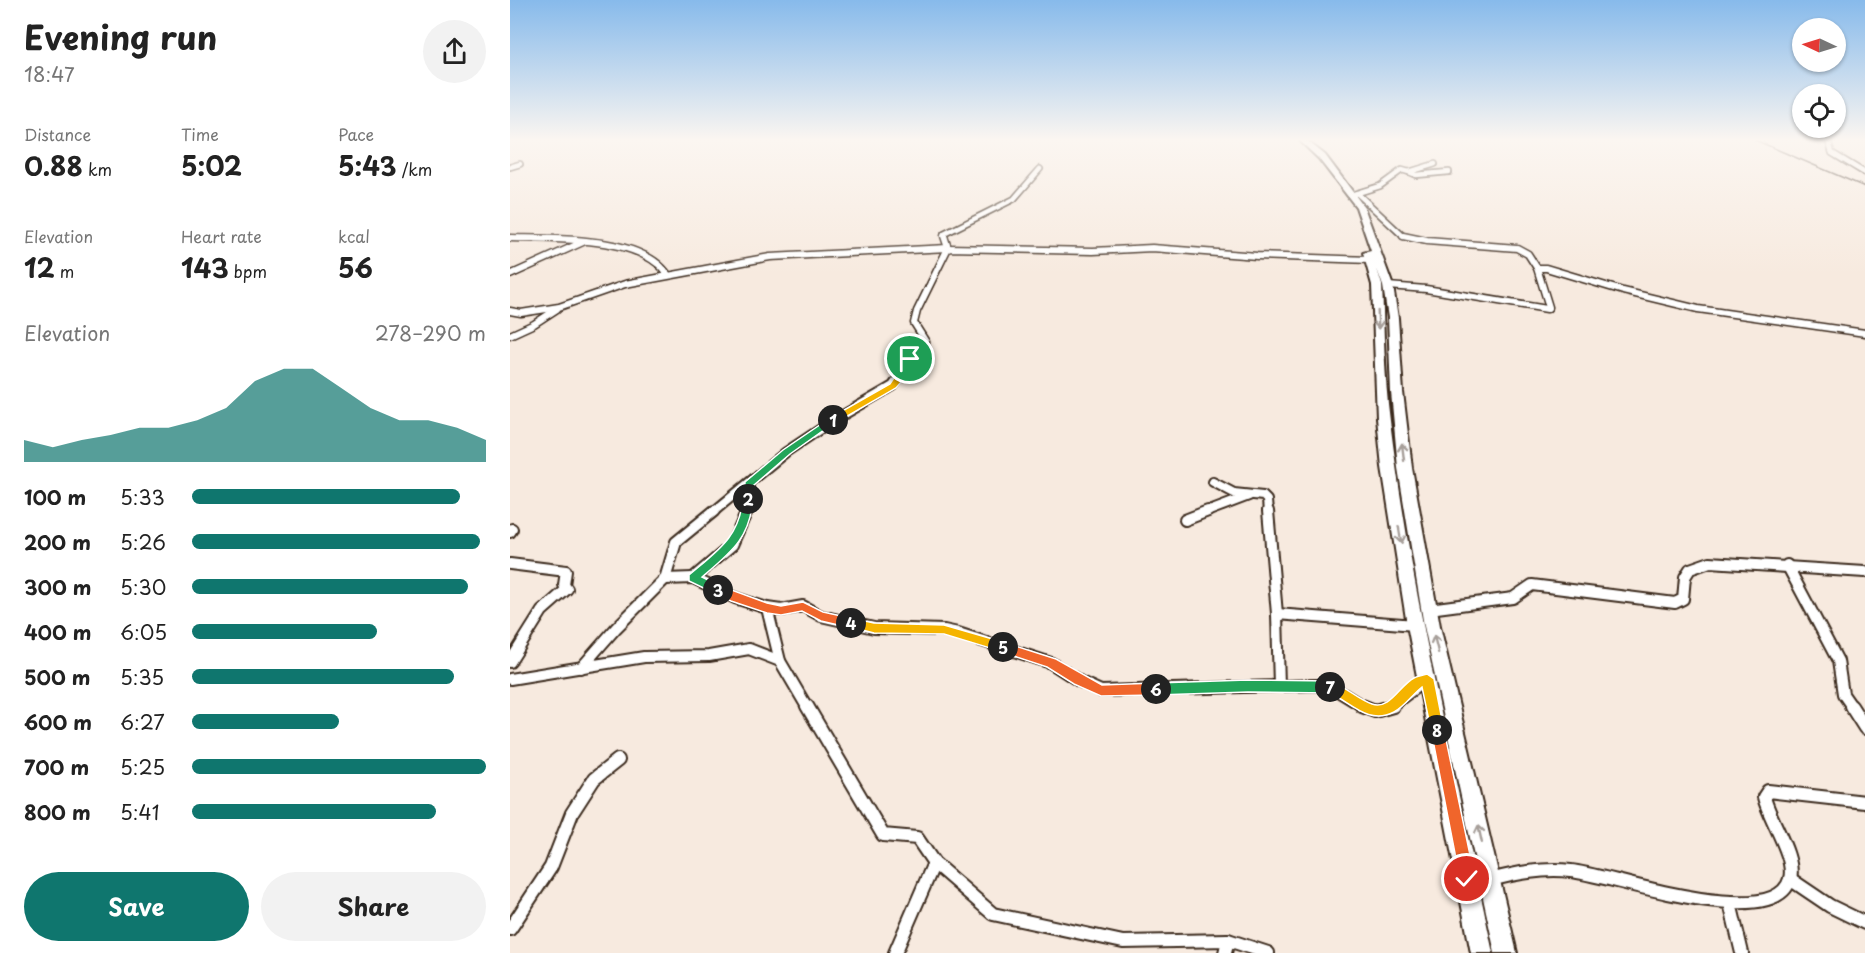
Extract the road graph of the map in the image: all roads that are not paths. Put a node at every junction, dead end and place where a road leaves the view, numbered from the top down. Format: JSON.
{"nodes":[{"id":1,"x":1027,"y":184,"type":"edge"},
{"id":2,"x":1335,"y":184,"type":"edge"},
{"id":3,"x":1347,"y":184,"type":"edge"},
{"id":4,"x":1384,"y":184,"type":"edge"},
{"id":5,"x":1355,"y":194,"type":"junction"},
{"id":6,"x":510,"y":238,"type":"edge"},
{"id":7,"x":583,"y":242,"type":"junction"},
{"id":8,"x":948,"y":248,"type":"junction"},
{"id":9,"x":1370,"y":260,"type":"junction"},
{"id":10,"x":1536,"y":268,"type":"junction"},
{"id":11,"x":510,"y":275,"type":"edge"},
{"id":12,"x":668,"y":275,"type":"junction"},
{"id":13,"x":1388,"y":286,"type":"junction"},
{"id":14,"x":559,"y":307,"type":"junction"},
{"id":15,"x":510,"y":311,"type":"edge"},
{"id":16,"x":1865,"y":333,"type":"edge"},
{"id":17,"x":510,"y":335,"type":"edge"},
{"id":18,"x":1213,"y":482,"type":"dead end"},
{"id":19,"x":749,"y":485,"type":"junction"},
{"id":20,"x":1253,"y":495,"type":"junction"},
{"id":21,"x":1185,"y":520,"type":"dead end"},
{"id":22,"x":510,"y":564,"type":"edge"},
{"id":23,"x":1787,"y":565,"type":"junction"},
{"id":24,"x":1865,"y":572,"type":"edge"},
{"id":25,"x":693,"y":578,"type":"junction"},
{"id":26,"x":665,"y":579,"type":"junction"},
{"id":27,"x":767,"y":608,"type":"junction"},
{"id":28,"x":1429,"y":609,"type":"junction"},
{"id":29,"x":1277,"y":615,"type":"junction"},
{"id":30,"x":1415,"y":624,"type":"junction"},
{"id":31,"x":780,"y":661,"type":"junction"},
{"id":32,"x":510,"y":662,"type":"edge"},
{"id":33,"x":581,"y":668,"type":"junction"},
{"id":34,"x":510,"y":679,"type":"edge"},
{"id":35,"x":1427,"y":679,"type":"junction"},
{"id":36,"x":1279,"y":686,"type":"junction"},
{"id":37,"x":1865,"y":728,"type":"edge"},
{"id":38,"x":618,"y":760,"type":"dead end"},
{"id":39,"x":1865,"y":802,"type":"edge"},
{"id":40,"x":934,"y":863,"type":"junction"},
{"id":41,"x":1790,"y":879,"type":"junction"},
{"id":42,"x":1490,"y":880,"type":"junction"},
{"id":43,"x":1730,"y":903,"type":"junction"},
{"id":44,"x":1865,"y":924,"type":"edge"},
{"id":45,"x":510,"y":929,"type":"edge"},
{"id":46,"x":1227,"y":946,"type":"edge"},
{"id":47,"x":895,"y":953,"type":"edge"},
{"id":48,"x":1268,"y":953,"type":"edge"},
{"id":49,"x":1482,"y":953,"type":"edge"},
{"id":50,"x":1506,"y":953,"type":"edge"},
{"id":51,"x":1742,"y":953,"type":"edge"}],
"edges":[{"from":1,"to":8,"type":"street"},
{"from":2,"to":9,"type":"main road"},
{"from":3,"to":5,"type":"main road"},
{"from":4,"to":5,"type":"street"},
{"from":5,"to":10,"type":"street"},
{"from":5,"to":13,"type":"main road"},
{"from":6,"to":7,"type":"street"},
{"from":7,"to":11,"type":"street"},
{"from":7,"to":12,"type":"street"},
{"from":8,"to":9,"type":"street"},
{"from":8,"to":12,"type":"street"},
{"from":8,"to":19,"type":"street"},
{"from":9,"to":30,"type":"main road","one_way":true},
{"from":10,"to":13,"type":"street"},
{"from":10,"to":16,"type":"street"},
{"from":12,"to":14,"type":"street"},
{"from":28,"to":13,"type":"main road","one_way":true},
{"from":14,"to":15,"type":"street"},
{"from":14,"to":17,"type":"street"},
{"from":18,"to":20,"type":"street"},
{"from":19,"to":25,"type":"street"},
{"from":19,"to":26,"type":"street"},
{"from":20,"to":21,"type":"street"},
{"from":20,"to":29,"type":"street"},
{"from":22,"to":32,"type":"street"},
{"from":23,"to":24,"type":"street"},
{"from":23,"to":28,"type":"street"},
{"from":23,"to":37,"type":"street"},
{"from":25,"to":26,"type":"street"},
{"from":25,"to":27,"type":"street"},
{"from":26,"to":33,"type":"street"},
{"from":27,"to":31,"type":"street"},
{"from":27,"to":36,"type":"street"},
{"from":42,"to":28,"type":"main road","one_way":true},
{"from":29,"to":30,"type":"street"},
{"from":29,"to":36,"type":"street"},
{"from":30,"to":35,"type":"main road"},
{"from":31,"to":33,"type":"street"},
{"from":31,"to":40,"type":"street"},
{"from":33,"to":34,"type":"street"},
{"from":35,"to":36,"type":"street"},
{"from":35,"to":49,"type":"main road"},
{"from":38,"to":45,"type":"street"},
{"from":39,"to":41,"type":"street"},
{"from":40,"to":46,"type":"street"},
{"from":40,"to":47,"type":"street"},
{"from":41,"to":43,"type":"street"},
{"from":41,"to":44,"type":"street"},
{"from":42,"to":43,"type":"street"},
{"from":42,"to":50,"type":"main road"},
{"from":43,"to":51,"type":"street"},
{"from":46,"to":48,"type":"street"}]}
